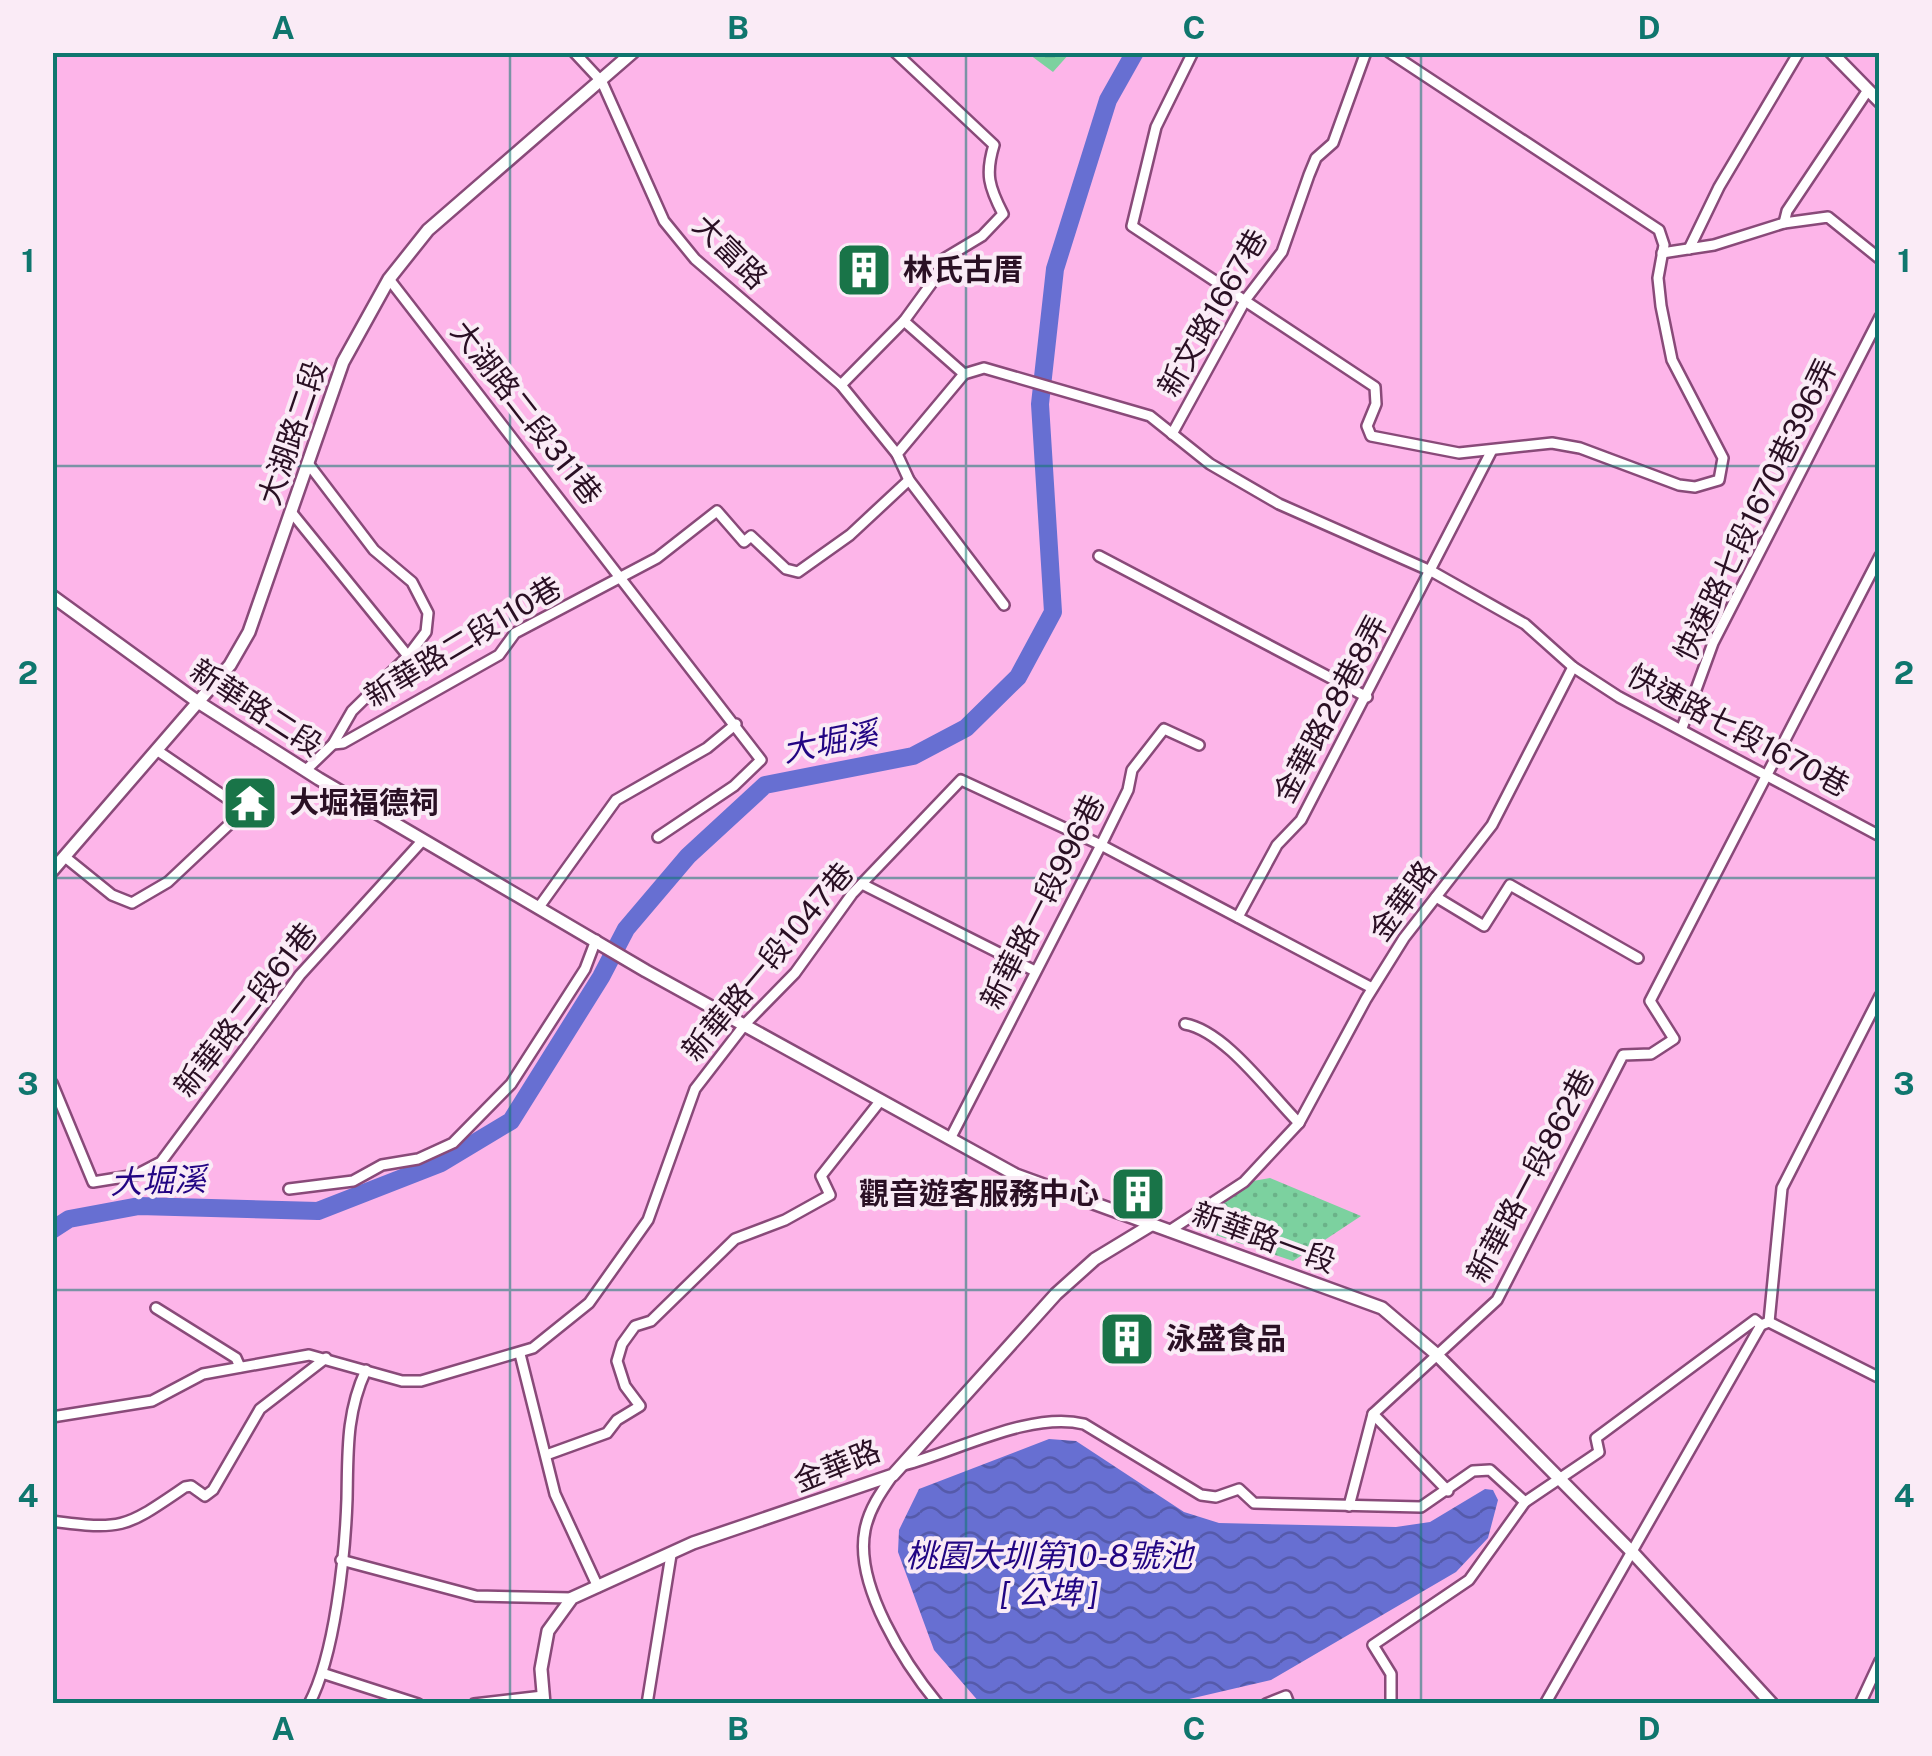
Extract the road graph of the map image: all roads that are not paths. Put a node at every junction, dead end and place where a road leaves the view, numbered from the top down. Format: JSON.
{"nodes":[{"id":1,"x":574,"y":52,"type":"edge"},
{"id":2,"x":632,"y":52,"type":"edge"},
{"id":3,"x":895,"y":52,"type":"edge"},
{"id":4,"x":1193,"y":52,"type":"edge"},
{"id":5,"x":1366,"y":52,"type":"edge"},
{"id":6,"x":1389,"y":52,"type":"edge"},
{"id":7,"x":1799,"y":52,"type":"edge"},
{"id":8,"x":1830,"y":52,"type":"edge"},
{"id":9,"x":602,"y":82,"type":"junction"},
{"id":10,"x":1868,"y":90,"type":"junction"},
{"id":11,"x":1880,"y":102,"type":"edge"},
{"id":12,"x":1784,"y":224,"type":"junction"},
{"id":13,"x":1688,"y":249,"type":"junction"},
{"id":14,"x":1662,"y":253,"type":"junction"},
{"id":15,"x":1880,"y":259,"type":"edge"},
{"id":16,"x":389,"y":279,"type":"junction"},
{"id":17,"x":1246,"y":300,"type":"junction"},
{"id":18,"x":1880,"y":317,"type":"edge"},
{"id":19,"x":904,"y":321,"type":"junction"},
{"id":20,"x":964,"y":374,"type":"junction"},
{"id":21,"x":842,"y":386,"type":"junction"},
{"id":22,"x":1172,"y":434,"type":"junction"},
{"id":23,"x":1492,"y":450,"type":"junction"},
{"id":24,"x":897,"y":454,"type":"junction"},
{"id":25,"x":310,"y":466,"type":"junction"},
{"id":26,"x":909,"y":480,"type":"junction"},
{"id":27,"x":292,"y":514,"type":"junction"},
{"id":28,"x":1099,"y":556,"type":"dead end"},
{"id":29,"x":1880,"y":556,"type":"edge"},
{"id":30,"x":1432,"y":572,"type":"junction"},
{"id":31,"x":622,"y":578,"type":"junction"},
{"id":32,"x":52,"y":596,"type":"edge"},
{"id":33,"x":1004,"y":605,"type":"dead end"},
{"id":34,"x":408,"y":656,"type":"junction"},
{"id":35,"x":1573,"y":667,"type":"junction"},
{"id":36,"x":1367,"y":696,"type":"junction"},
{"id":37,"x":198,"y":702,"type":"junction"},
{"id":38,"x":736,"y":724,"type":"junction"},
{"id":39,"x":1682,"y":728,"type":"junction"},
{"id":40,"x":333,"y":744,"type":"junction"},
{"id":41,"x":1199,"y":746,"type":"dead end"},
{"id":42,"x":158,"y":751,"type":"junction"},
{"id":43,"x":306,"y":770,"type":"junction"},
{"id":44,"x":1767,"y":773,"type":"junction"},
{"id":45,"x":658,"y":836,"type":"dead end"},
{"id":46,"x":1880,"y":836,"type":"edge"},
{"id":47,"x":423,"y":840,"type":"junction"},
{"id":48,"x":1102,"y":845,"type":"junction"},
{"id":49,"x":64,"y":857,"type":"junction"},
{"id":50,"x":52,"y":871,"type":"edge"},
{"id":51,"x":862,"y":884,"type":"junction"},
{"id":52,"x":1436,"y":897,"type":"junction"},
{"id":53,"x":538,"y":907,"type":"junction"},
{"id":54,"x":1238,"y":917,"type":"junction"},
{"id":55,"x":596,"y":940,"type":"junction"},
{"id":56,"x":1638,"y":958,"type":"dead end"},
{"id":57,"x":634,"y":963,"type":"joint"},
{"id":58,"x":1035,"y":971,"type":"junction"},
{"id":59,"x":1372,"y":988,"type":"junction"},
{"id":60,"x":1880,"y":996,"type":"edge"},
{"id":61,"x":746,"y":1023,"type":"junction"},
{"id":62,"x":1185,"y":1024,"type":"dead end"},
{"id":63,"x":52,"y":1083,"type":"edge"},
{"id":64,"x":881,"y":1100,"type":"junction"},
{"id":65,"x":1299,"y":1124,"type":"junction"},
{"id":66,"x":950,"y":1139,"type":"junction"},
{"id":67,"x":288,"y":1189,"type":"dead end"},
{"id":68,"x":1151,"y":1225,"type":"junction"},
{"id":69,"x":1170,"y":1230,"type":"junction"},
{"id":70,"x":156,"y":1308,"type":"dead end"},
{"id":71,"x":1765,"y":1323,"type":"junction"},
{"id":72,"x":1435,"y":1353,"type":"junction"},
{"id":73,"x":520,"y":1354,"type":"junction"},
{"id":74,"x":326,"y":1358,"type":"junction"},
{"id":75,"x":240,"y":1366,"type":"junction"},
{"id":76,"x":366,"y":1370,"type":"junction"},
{"id":77,"x":1880,"y":1378,"type":"edge"},
{"id":78,"x":1373,"y":1414,"type":"junction"},
{"id":79,"x":52,"y":1417,"type":"edge"},
{"id":80,"x":549,"y":1454,"type":"junction"},
{"id":81,"x":904,"y":1465,"type":"junction"},
{"id":82,"x":893,"y":1475,"type":"junction"},
{"id":83,"x":1556,"y":1477,"type":"junction"},
{"id":84,"x":1448,"y":1491,"type":"junction"},
{"id":85,"x":1525,"y":1502,"type":"junction"},
{"id":86,"x":1349,"y":1506,"type":"junction"},
{"id":87,"x":52,"y":1521,"type":"edge"},
{"id":88,"x":1634,"y":1554,"type":"junction"},
{"id":89,"x":671,"y":1555,"type":"junction"},
{"id":90,"x":342,"y":1560,"type":"junction"},
{"id":91,"x":598,"y":1588,"type":"junction"},
{"id":92,"x":572,"y":1598,"type":"junction"},
{"id":93,"x":1880,"y":1661,"type":"edge"},
{"id":94,"x":325,"y":1674,"type":"junction"},
{"id":95,"x":544,"y":1700,"type":"edge"},
{"id":96,"x":310,"y":1704,"type":"edge"},
{"id":97,"x":418,"y":1704,"type":"edge"},
{"id":98,"x":474,"y":1704,"type":"edge"},
{"id":99,"x":648,"y":1704,"type":"edge"},
{"id":100,"x":938,"y":1704,"type":"edge"},
{"id":101,"x":1266,"y":1704,"type":"edge"},
{"id":102,"x":1289,"y":1704,"type":"edge"},
{"id":103,"x":1390,"y":1704,"type":"edge"},
{"id":104,"x":1545,"y":1704,"type":"edge"},
{"id":105,"x":1772,"y":1704,"type":"edge"},
{"id":106,"x":1860,"y":1704,"type":"edge"}],
"edges":[{"from":1,"to":9,"type":"street","name":"大富路"},
{"from":2,"to":9,"type":"street","name":"大湖路二段"},
{"from":3,"to":19,"type":"street"},
{"from":4,"to":17,"type":"street"},
{"from":5,"to":17,"type":"street","name":"新文路1667巷"},
{"from":6,"to":14,"type":"street"},
{"from":7,"to":13,"type":"street"},
{"from":8,"to":10,"type":"street"},
{"from":9,"to":16,"type":"street","name":"大湖路二段"},
{"from":9,"to":21,"type":"street","name":"大富路"},
{"from":10,"to":11,"type":"street"},
{"from":10,"to":12,"type":"street"},
{"from":12,"to":13,"type":"street"},
{"from":12,"to":15,"type":"street"},
{"from":13,"to":14,"type":"street"},
{"from":14,"to":23,"type":"street"},
{"from":16,"to":25,"type":"street","name":"大湖路二段"},
{"from":16,"to":31,"type":"street","name":"大湖路二段311巷"},
{"from":17,"to":22,"type":"street","name":"新文路1667巷"},
{"from":17,"to":23,"type":"street"},
{"from":18,"to":39,"type":"street","name":"快速路七段1670巷396弄"},
{"from":19,"to":20,"type":"street"},
{"from":19,"to":21,"type":"street"},
{"from":20,"to":22,"type":"street","name":"快速路七段1670巷"},
{"from":20,"to":24,"type":"street"},
{"from":21,"to":24,"type":"street","name":"大富路"},
{"from":22,"to":30,"type":"street","name":"快速路七段1670巷"},
{"from":23,"to":30,"type":"street","name":"金華路28巷8弄"},
{"from":24,"to":26,"type":"street","name":"大富路"},
{"from":25,"to":27,"type":"street","name":"大湖路二段"},
{"from":25,"to":34,"type":"street"},
{"from":26,"to":31,"type":"street","name":"新華路二段110巷"},
{"from":26,"to":33,"type":"street","name":"大富路"},
{"from":27,"to":34,"type":"street"},
{"from":27,"to":37,"type":"street","name":"大湖路二段"},
{"from":28,"to":36,"type":"street"},
{"from":29,"to":44,"type":"street"},
{"from":30,"to":35,"type":"street","name":"快速路七段1670巷"},
{"from":30,"to":36,"type":"street","name":"金華路28巷8弄"},
{"from":31,"to":38,"type":"street","name":"大湖路二段311巷"},
{"from":31,"to":40,"type":"street","name":"新華路二段110巷"},
{"from":32,"to":37,"type":"street","name":"新華路二段"},
{"from":34,"to":40,"type":"street"},
{"from":35,"to":39,"type":"street","name":"快速路七段1670巷"},
{"from":35,"to":52,"type":"street","name":"金華路"},
{"from":36,"to":54,"type":"street","name":"金華路28巷8弄"},
{"from":37,"to":42,"type":"street","name":"大湖路二段"},
{"from":37,"to":43,"type":"street","name":"新華路二段"},
{"from":38,"to":45,"type":"street","name":"大湖路二段311巷"},
{"from":38,"to":53,"type":"street"},
{"from":39,"to":44,"type":"street","name":"快速路七段1670巷"},
{"from":40,"to":43,"type":"street"},
{"from":41,"to":48,"type":"street","name":"新華路一段996巷"},
{"from":42,"to":49,"type":"street","name":"大湖路二段"},
{"from":42,"to":49,"type":"street"},
{"from":43,"to":47,"type":"street","name":"新華路二段"},
{"from":44,"to":46,"type":"street","name":"快速路七段1670巷"},
{"from":44,"to":72,"type":"street","name":"新華路一段862巷"},
{"from":47,"to":53,"type":"street","name":"新華路二段"},
{"from":47,"to":63,"type":"street","name":"新華路二段61巷"},
{"from":48,"to":51,"type":"street","name":"新華路一段1047巷"},
{"from":48,"to":54,"type":"street"},
{"from":48,"to":58,"type":"street","name":"新華路一段996巷"},
{"from":49,"to":50,"type":"street","name":"大湖路二段"},
{"from":51,"to":58,"type":"street"},
{"from":51,"to":61,"type":"street","name":"新華路一段1047巷"},
{"from":52,"to":56,"type":"street"},
{"from":52,"to":59,"type":"street","name":"金華路"},
{"from":53,"to":55,"type":"street","name":"新華路二段"},
{"from":54,"to":59,"type":"street"},
{"from":55,"to":57,"type":"street","name":"新華路二段"},
{"from":55,"to":67,"type":"street"},
{"from":57,"to":61,"type":"street","name":"新華路一段"},
{"from":58,"to":66,"type":"street","name":"新華路一段996巷"},
{"from":59,"to":65,"type":"street","name":"金華路"},
{"from":60,"to":71,"type":"street"},
{"from":61,"to":64,"type":"street","name":"新華路一段"},
{"from":61,"to":73,"type":"street","name":"新華路一段1047巷"},
{"from":62,"to":65,"type":"street"},
{"from":64,"to":66,"type":"street","name":"新華路一段"},
{"from":64,"to":80,"type":"street"},
{"from":65,"to":69,"type":"street","name":"金華路"},
{"from":66,"to":68,"type":"street","name":"新華路一段"},
{"from":68,"to":69,"type":"street","name":"新華路一段"},
{"from":68,"to":81,"type":"street","name":"金華路"},
{"from":69,"to":72,"type":"street","name":"新華路一段"},
{"from":70,"to":75,"type":"street"},
{"from":71,"to":77,"type":"street"},
{"from":71,"to":83,"type":"street"},
{"from":71,"to":88,"type":"street"},
{"from":72,"to":78,"type":"street"},
{"from":72,"to":83,"type":"street","name":"新華路一段"},
{"from":73,"to":76,"type":"street","name":"新華路一段1047巷"},
{"from":73,"to":80,"type":"street"},
{"from":74,"to":75,"type":"street","name":"新華路一段1047巷"},
{"from":74,"to":76,"type":"street","name":"新華路一段1047巷"},
{"from":74,"to":87,"type":"street"},
{"from":75,"to":79,"type":"street","name":"新華路一段1047巷"},
{"from":76,"to":90,"type":"street"},
{"from":78,"to":84,"type":"street"},
{"from":78,"to":86,"type":"street"},
{"from":80,"to":91,"type":"street"},
{"from":81,"to":82,"type":"street","name":"金華路"},
{"from":81,"to":86,"type":"street"},
{"from":82,"to":89,"type":"street","name":"金華路"},
{"from":82,"to":100,"type":"street"},
{"from":83,"to":85,"type":"street"},
{"from":83,"to":88,"type":"street","name":"新華路一段"},
{"from":84,"to":85,"type":"street"},
{"from":84,"to":86,"type":"street"},
{"from":85,"to":103,"type":"street"},
{"from":88,"to":104,"type":"street"},
{"from":88,"to":105,"type":"street","name":"新華路一段"},
{"from":89,"to":91,"type":"street","name":"金華路"},
{"from":89,"to":99,"type":"street"},
{"from":90,"to":92,"type":"street"},
{"from":90,"to":94,"type":"street"},
{"from":91,"to":92,"type":"street","name":"金華路"},
{"from":92,"to":95,"type":"street"},
{"from":93,"to":106,"type":"street"},
{"from":94,"to":96,"type":"street"},
{"from":94,"to":97,"type":"street"},
{"from":95,"to":98,"type":"street"},
{"from":101,"to":102,"type":"street"}]}
